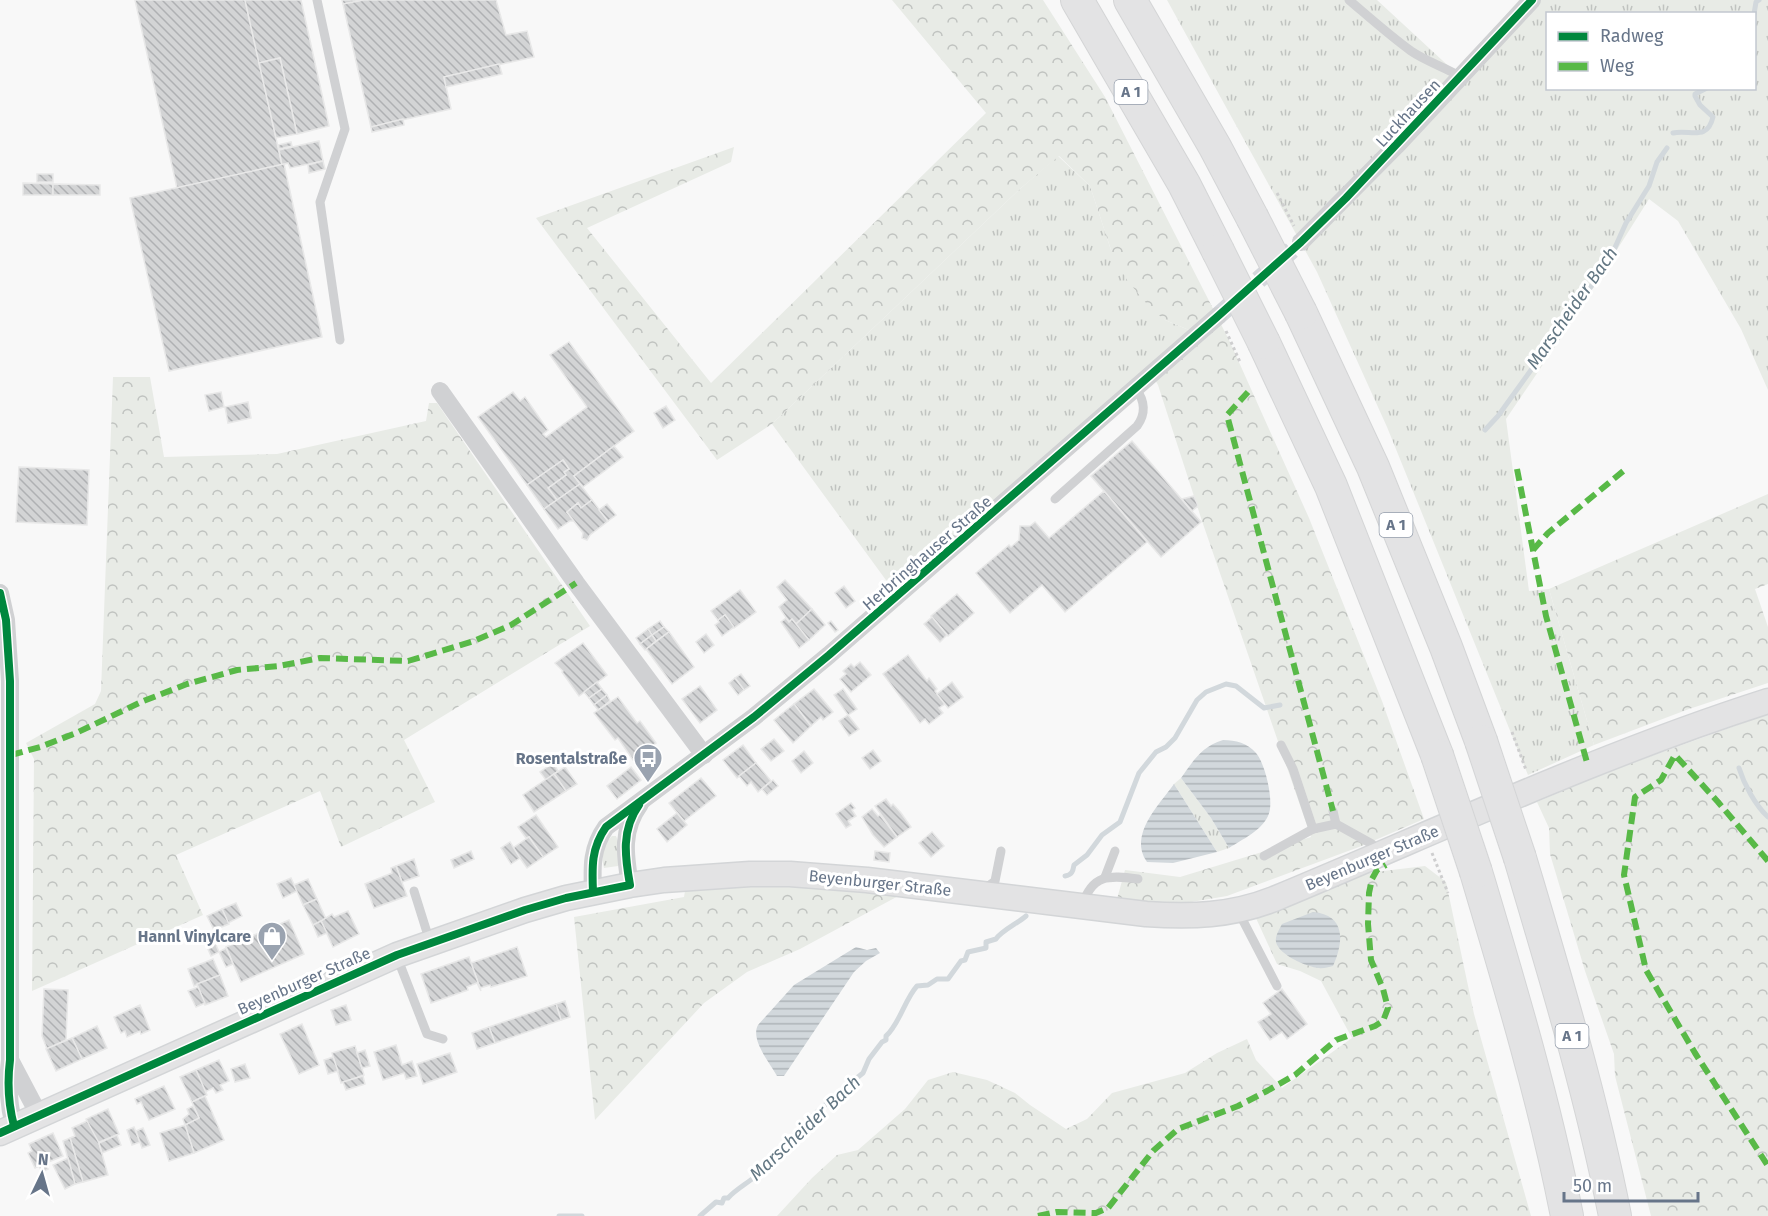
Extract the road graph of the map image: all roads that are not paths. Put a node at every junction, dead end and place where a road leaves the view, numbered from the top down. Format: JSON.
{"nodes":[{"id":1,"x":318,"y":0,"type":"edge"},
{"id":2,"x":1077,"y":0,"type":"edge"},
{"id":3,"x":1130,"y":0,"type":"edge"},
{"id":4,"x":1349,"y":0,"type":"edge"},
{"id":5,"x":1532,"y":0,"type":"edge"},
{"id":6,"x":1461,"y":77,"type":"junction"},
{"id":7,"x":1299,"y":237,"type":"tunnel mouth"},
{"id":8,"x":1220,"y":320,"type":"tunnel mouth"},
{"id":9,"x":340,"y":340,"type":"dead end"},
{"id":10,"x":1136,"y":389,"type":"junction"},
{"id":11,"x":440,"y":391,"type":"dead end"},
{"id":12,"x":1055,"y":499,"type":"dead end"},
{"id":13,"x":0,"y":593,"type":"edge"},
{"id":14,"x":1768,"y":701,"type":"edge"},
{"id":15,"x":1281,"y":745,"type":"dead end"},
{"id":16,"x":704,"y":756,"type":"junction"},
{"id":17,"x":644,"y":798,"type":"junction"},
{"id":18,"x":1333,"y":811,"type":"dead end"},
{"id":19,"x":6,"y":817,"type":"edge"},
{"id":20,"x":1336,"y":824,"type":"junction"},
{"id":21,"x":1313,"y":829,"type":"junction"},
{"id":22,"x":1001,"y":851,"type":"dead end"},
{"id":23,"x":1115,"y":851,"type":"dead end"},
{"id":24,"x":1378,"y":855,"type":"junction"},
{"id":25,"x":1264,"y":856,"type":"dead end"},
{"id":26,"x":1105,"y":877,"type":"junction"},
{"id":27,"x":1138,"y":879,"type":"dead end"},
{"id":28,"x":630,"y":885,"type":"junction"},
{"id":29,"x":414,"y":891,"type":"dead end"},
{"id":30,"x":593,"y":892,"type":"junction"},
{"id":31,"x":980,"y":894,"type":"junction"},
{"id":32,"x":1082,"y":906,"type":"junction"},
{"id":33,"x":1237,"y":910,"type":"junction"},
{"id":34,"x":430,"y":942,"type":"junction"},
{"id":35,"x":397,"y":955,"type":"junction"},
{"id":36,"x":1277,"y":986,"type":"dead end"},
{"id":37,"x":443,"y":1039,"type":"dead end"},
{"id":38,"x":10,"y":1060,"type":"junction"},
{"id":39,"x":39,"y":1116,"type":"junction"},
{"id":40,"x":7,"y":1129,"type":"edge"},
{"id":41,"x":1567,"y":1216,"type":"edge"},
{"id":42,"x":1615,"y":1216,"type":"edge"}],
"edges":[{"from":1,"to":9,"type":"lane"},
{"from":2,"to":41,"type":"highway","number":"A 1","bridge":true},
{"from":3,"to":42,"type":"highway","number":"A 1","bridge":true},
{"from":4,"to":6,"type":"lane"},
{"from":5,"to":6,"type":"street","name":"Luckhausen"},
{"from":6,"to":7,"type":"street","name":"Luckhausen"},
{"from":8,"to":10,"type":"street","name":"Herbringhauser Straße"},
{"from":10,"to":12,"type":"lane"},
{"from":10,"to":16,"type":"street","name":"Herbringhauser Straße"},
{"from":11,"to":16,"type":"street"},
{"from":13,"to":19,"type":"street"},
{"from":14,"to":24,"type":"main road","name":"Beyenburger Straße"},
{"from":15,"to":21,"type":"lane"},
{"from":16,"to":17,"type":"street","name":"Herbringhauser Straße"},
{"from":17,"to":28,"type":"street","name":"Herbringhauser Straße"},
{"from":17,"to":30,"type":"street","name":"Herbringhauser Straße"},
{"from":18,"to":20,"type":"lane"},
{"from":19,"to":38,"type":"street"},
{"from":20,"to":21,"type":"lane"},
{"from":20,"to":24,"type":"lane"},
{"from":21,"to":25,"type":"lane"},
{"from":22,"to":31,"type":"lane"},
{"from":23,"to":26,"type":"lane"},
{"from":24,"to":33,"type":"main road","name":"Beyenburger Straße"},
{"from":26,"to":27,"type":"lane"},
{"from":26,"to":32,"type":"lane"},
{"from":28,"to":30,"type":"main road","name":"Beyenburger Straße"},
{"from":28,"to":31,"type":"main road","name":"Beyenburger Straße"},
{"from":29,"to":34,"type":"lane"},
{"from":30,"to":34,"type":"main road","name":"Beyenburger Straße"},
{"from":31,"to":32,"type":"main road","name":"Beyenburger Straße"},
{"from":32,"to":33,"type":"main road","name":"Beyenburger Straße"},
{"from":33,"to":36,"type":"lane"},
{"from":34,"to":35,"type":"main road","name":"Beyenburger Straße"},
{"from":35,"to":37,"type":"lane"},
{"from":35,"to":39,"type":"main road","name":"Beyenburger Straße"},
{"from":38,"to":39,"type":"street"},
{"from":38,"to":40,"type":"street"},
{"from":39,"to":40,"type":"main road","name":"Beyenburger Straße"}]}
